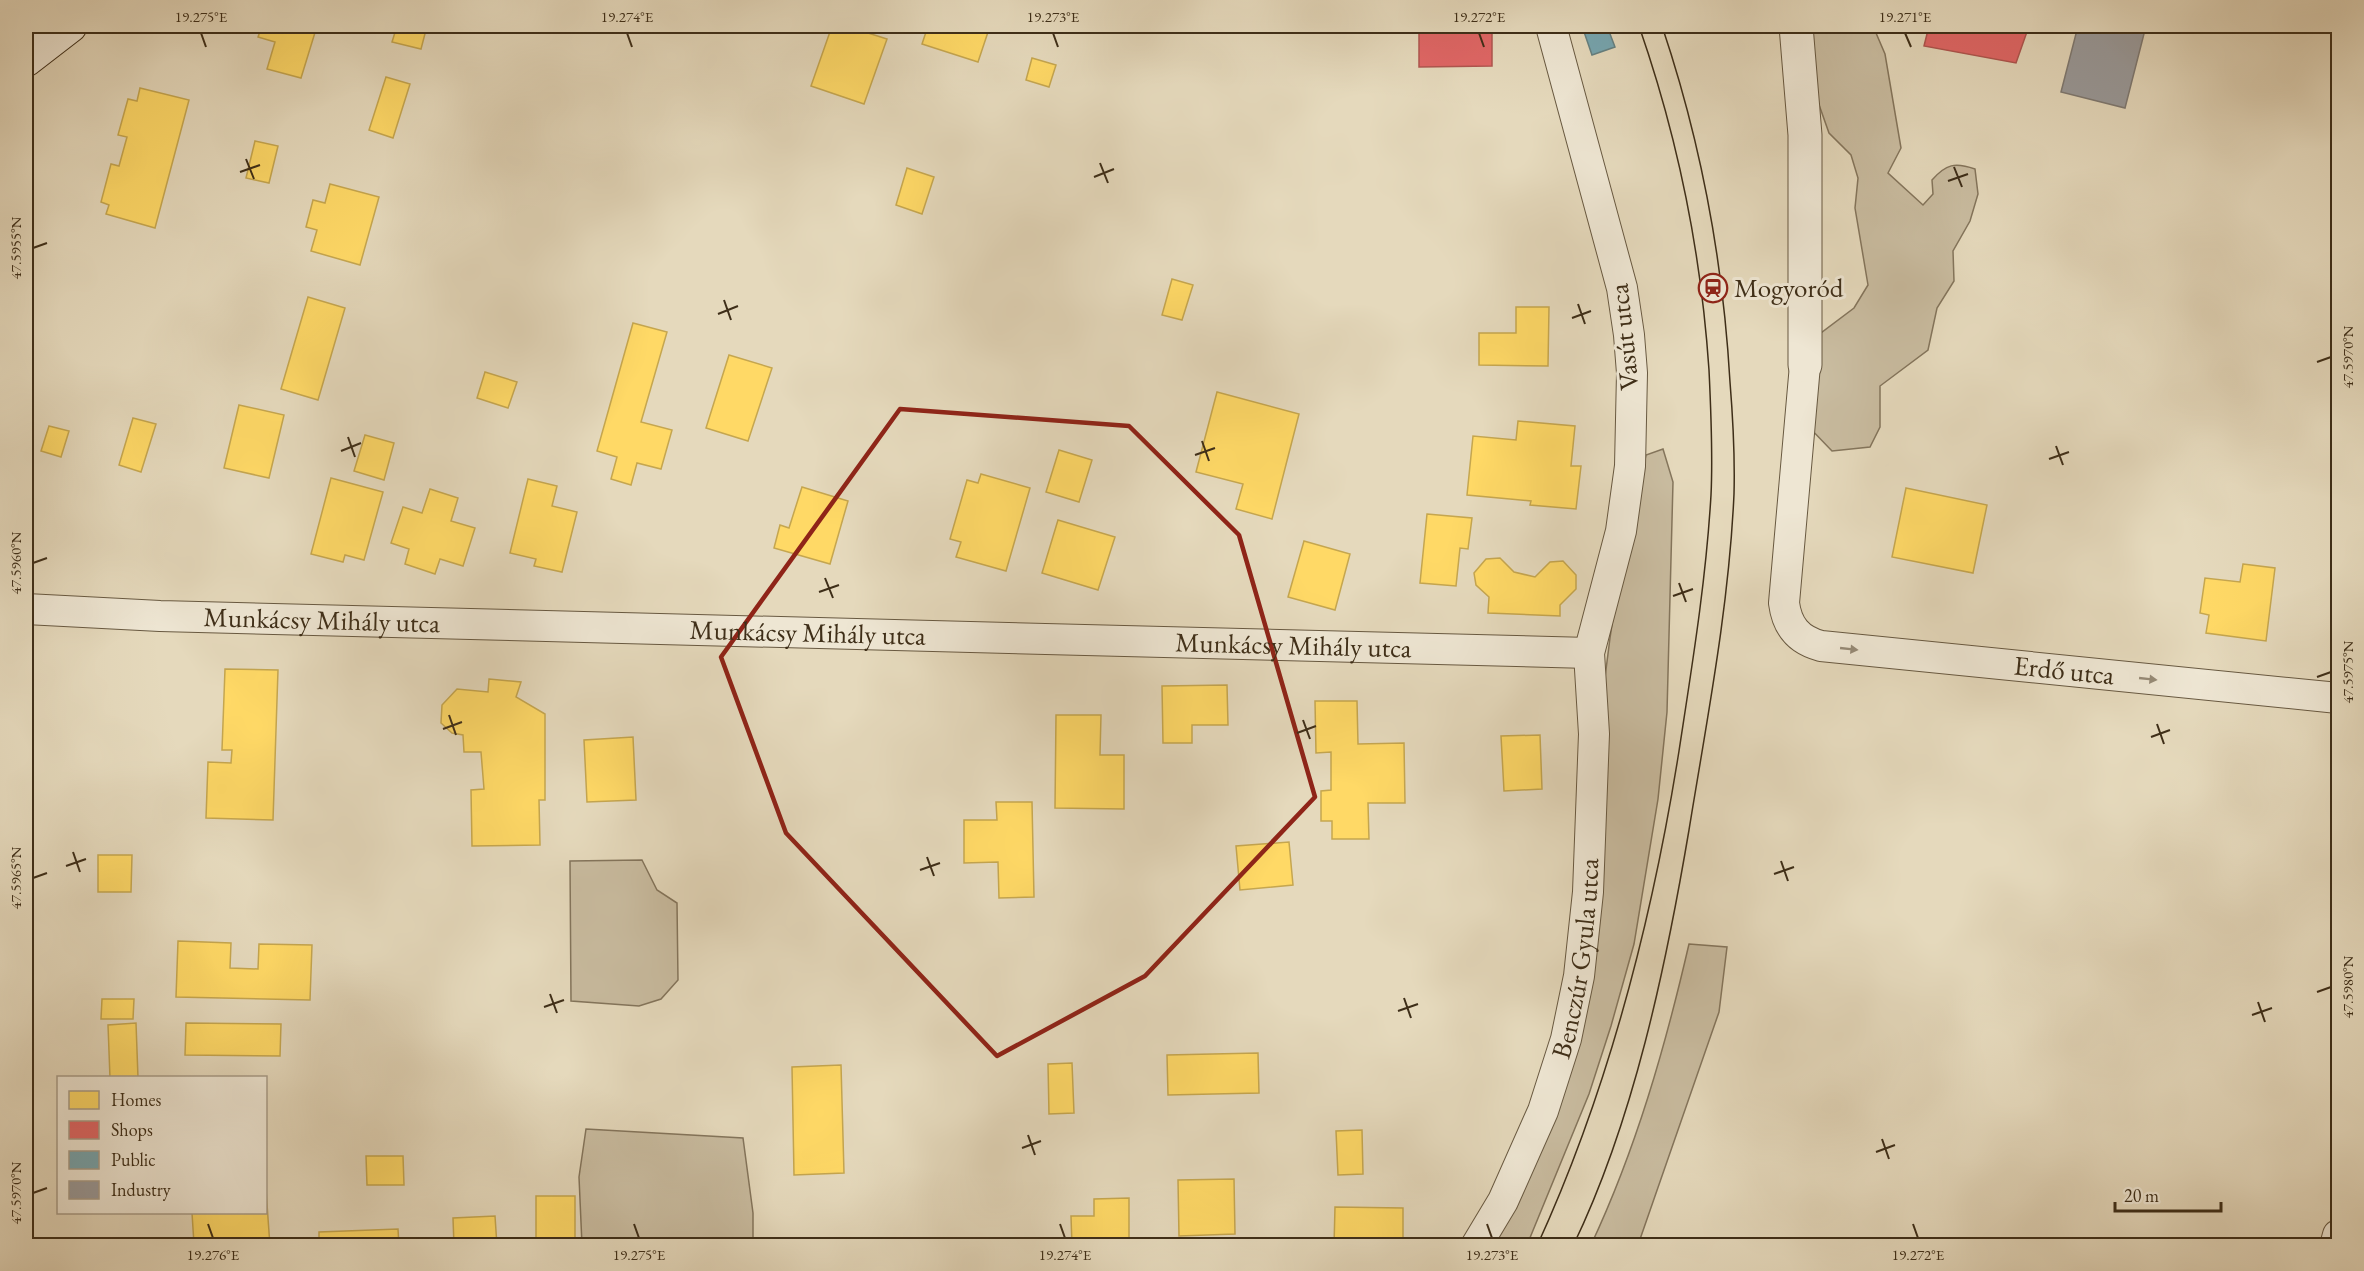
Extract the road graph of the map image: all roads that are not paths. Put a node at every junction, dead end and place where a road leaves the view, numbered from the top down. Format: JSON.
{"nodes":[{"id":1,"x":70,"y":26,"type":"edge"},
{"id":2,"x":1551,"y":26,"type":"edge"},
{"id":3,"x":1796,"y":26,"type":"edge"},
{"id":4,"x":26,"y":60,"type":"edge"},
{"id":5,"x":1805,"y":365,"type":"joint"},
{"id":6,"x":26,"y":609,"type":"edge"},
{"id":7,"x":1589,"y":652,"type":"junction"},
{"id":8,"x":2338,"y":698,"type":"edge"},
{"id":9,"x":2338,"y":1235,"type":"edge"},
{"id":10,"x":1476,"y":1245,"type":"edge"},
{"id":11,"x":2335,"y":1245,"type":"edge"}],
"edges":[{"from":1,"to":4,"type":"street"},
{"from":2,"to":7,"type":"street","name":"Vasút utca"},
{"from":3,"to":5,"type":"street"},
{"from":5,"to":8,"type":"street","name":"Erdő utca","one_way":true},
{"from":6,"to":7,"type":"street","name":"Munkácsy Mihály utca"},
{"from":7,"to":10,"type":"street","name":"Benczúr Gyula utca"},
{"from":9,"to":11,"type":"street"}]}
